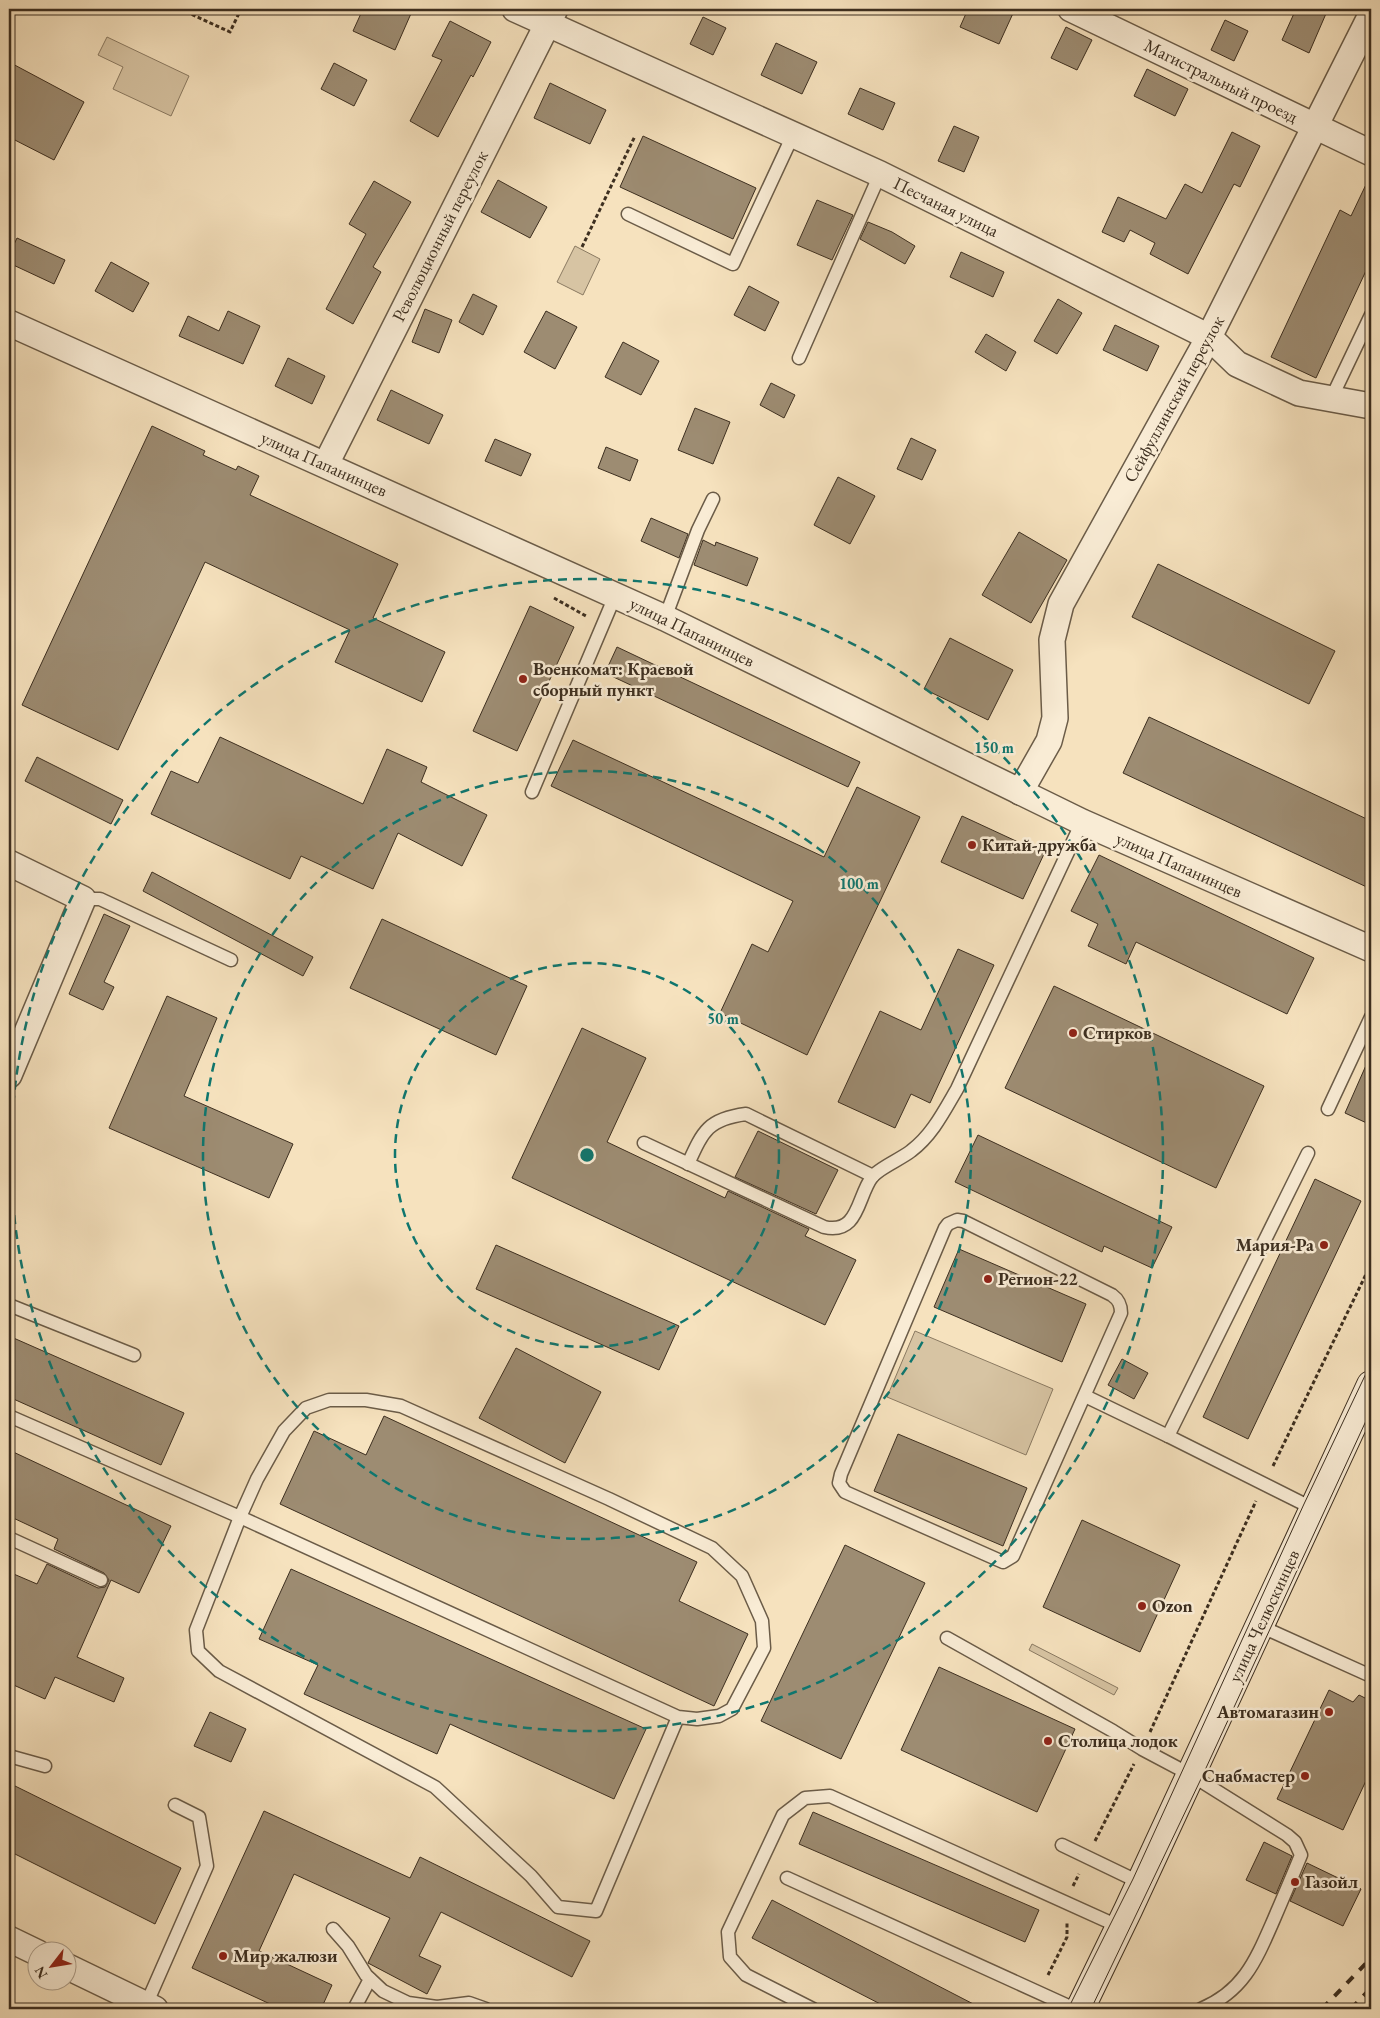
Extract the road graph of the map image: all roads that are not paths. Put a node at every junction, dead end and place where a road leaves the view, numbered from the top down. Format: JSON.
{"nodes":[{"id":1,"x":515,"y":9,"type":"edge"},
{"id":2,"x":1071,"y":9,"type":"edge"},
{"id":3,"x":1371,"y":15,"type":"edge"},
{"id":4,"x":551,"y":16,"type":"edge"},
{"id":5,"x":1316,"y":126,"type":"junction"},
{"id":6,"x":793,"y":136,"type":"junction"},
{"id":7,"x":1371,"y":153,"type":"edge"},
{"id":8,"x":880,"y":174,"type":"junction"},
{"id":9,"x":628,"y":214,"type":"dead end"},
{"id":10,"x":1371,"y":315,"type":"edge"},
{"id":11,"x":9,"y":323,"type":"edge"},
{"id":12,"x":1209,"y":337,"type":"junction"},
{"id":13,"x":799,"y":358,"type":"dead end"},
{"id":14,"x":1331,"y":399,"type":"junction"},
{"id":15,"x":1371,"y":406,"type":"edge"},
{"id":16,"x":326,"y":464,"type":"junction"},
{"id":17,"x":713,"y":499,"type":"dead end"},
{"id":18,"x":615,"y":596,"type":"junction"},
{"id":19,"x":665,"y":618,"type":"junction"},
{"id":20,"x":532,"y":792,"type":"dead end"},
{"id":21,"x":1020,"y":792,"type":"junction"},
{"id":22,"x":1082,"y":822,"type":"junction"},
{"id":23,"x":9,"y":863,"type":"edge"},
{"id":24,"x":83,"y":899,"type":"junction"},
{"id":25,"x":1371,"y":949,"type":"edge"},
{"id":26,"x":231,"y":960,"type":"dead end"},
{"id":27,"x":1371,"y":1017,"type":"edge"},
{"id":28,"x":9,"y":1075,"type":"edge"},
{"id":29,"x":1328,"y":1109,"type":"dead end"},
{"id":30,"x":644,"y":1143,"type":"dead end"},
{"id":31,"x":1308,"y":1153,"type":"dead end"},
{"id":32,"x":688,"y":1164,"type":"junction"},
{"id":33,"x":873,"y":1176,"type":"junction"},
{"id":34,"x":9,"y":1305,"type":"edge"},
{"id":35,"x":134,"y":1355,"type":"dead end"},
{"id":36,"x":1371,"y":1386,"type":"edge"},
{"id":37,"x":1085,"y":1396,"type":"junction"},
{"id":38,"x":9,"y":1416,"type":"edge"},
{"id":39,"x":1168,"y":1436,"type":"junction"},
{"id":40,"x":1314,"y":1509,"type":"junction"},
{"id":41,"x":240,"y":1517,"type":"junction"},
{"id":42,"x":9,"y":1538,"type":"edge"},
{"id":43,"x":101,"y":1580,"type":"dead end"},
{"id":44,"x":1260,"y":1626,"type":"junction"},
{"id":45,"x":948,"y":1638,"type":"dead end"},
{"id":46,"x":1371,"y":1676,"type":"edge"},
{"id":47,"x":678,"y":1717,"type":"junction"},
{"id":48,"x":9,"y":1756,"type":"edge"},
{"id":49,"x":45,"y":1766,"type":"dead end"},
{"id":50,"x":1191,"y":1775,"type":"junction"},
{"id":51,"x":175,"y":1805,"type":"dead end"},
{"id":52,"x":1062,"y":1844,"type":"dead end"},
{"id":53,"x":786,"y":1878,"type":"dead end"},
{"id":54,"x":1141,"y":1883,"type":"junction"},
{"id":55,"x":1120,"y":1926,"type":"junction"},
{"id":56,"x":333,"y":1929,"type":"dead end"},
{"id":57,"x":9,"y":1939,"type":"edge"},
{"id":58,"x":28,"y":1948,"type":"edge"},
{"id":59,"x":78,"y":1972,"type":"edge"},
{"id":60,"x":370,"y":1979,"type":"junction"},
{"id":61,"x":150,"y":2007,"type":"edge"},
{"id":62,"x":354,"y":2009,"type":"edge"},
{"id":63,"x":486,"y":2009,"type":"edge"},
{"id":64,"x":813,"y":2009,"type":"edge"},
{"id":65,"x":1075,"y":2009,"type":"edge"},
{"id":66,"x":1080,"y":2009,"type":"edge"},
{"id":67,"x":1201,"y":2009,"type":"edge"}],
"edges":[{"from":1,"to":4,"type":"street","name":"Песчаная улица"},
{"from":2,"to":5,"type":"street","name":"Магистральный проезд"},
{"from":3,"to":5,"type":"street","name":"Сейфуллинский переулок"},
{"from":4,"to":6,"type":"street","name":"Песчаная улица"},
{"from":4,"to":16,"type":"street","name":"Революционный переулок"},
{"from":5,"to":7,"type":"street","name":"Магистральный проезд"},
{"from":5,"to":12,"type":"street","name":"Сейфуллинский переулок"},
{"from":6,"to":8,"type":"street","name":"Песчаная улица"},
{"from":6,"to":9,"type":"lane"},
{"from":8,"to":12,"type":"street","name":"Песчаная улица"},
{"from":8,"to":13,"type":"lane"},
{"from":10,"to":14,"type":"lane"},
{"from":11,"to":16,"type":"street","name":"улица Папанинцев"},
{"from":12,"to":14,"type":"street","name":"Песчаная улица"},
{"from":12,"to":21,"type":"street","name":"Сейфуллинский переулок"},
{"from":14,"to":15,"type":"street","name":"Песчаная улица"},
{"from":16,"to":18,"type":"street","name":"улица Папанинцев"},
{"from":17,"to":19,"type":"lane"},
{"from":18,"to":19,"type":"street","name":"улица Папанинцев"},
{"from":18,"to":20,"type":"lane"},
{"from":19,"to":21,"type":"street","name":"улица Папанинцев"},
{"from":21,"to":22,"type":"street","name":"улица Папанинцев"},
{"from":22,"to":25,"type":"street","name":"улица Папанинцев"},
{"from":22,"to":33,"type":"lane"},
{"from":23,"to":24,"type":"street"},
{"from":24,"to":26,"type":"lane"},
{"from":24,"to":28,"type":"street"},
{"from":27,"to":29,"type":"lane"},
{"from":30,"to":32,"type":"lane"},
{"from":31,"to":39,"type":"lane"},
{"from":32,"to":33,"type":"lane"},
{"from":32,"to":33,"type":"lane"},
{"from":34,"to":35,"type":"lane"},
{"from":36,"to":40,"type":"main road","name":"улица Челюскинцев"},
{"from":37,"to":37,"type":"lane"},
{"from":37,"to":39,"type":"lane"},
{"from":38,"to":41,"type":"lane"},
{"from":39,"to":40,"type":"lane"},
{"from":40,"to":44,"type":"main road","name":"улица Челюскинцев"},
{"from":41,"to":47,"type":"lane"},
{"from":41,"to":47,"type":"lane"},
{"from":41,"to":47,"type":"lane"},
{"from":42,"to":43,"type":"lane"},
{"from":44,"to":46,"type":"lane"},
{"from":44,"to":50,"type":"main road","name":"улица Челюскинцев"},
{"from":45,"to":50,"type":"lane"},
{"from":48,"to":49,"type":"lane"},
{"from":50,"to":54,"type":"main road","name":"улица Челюскинцев"},
{"from":50,"to":67,"type":"lane"},
{"from":51,"to":61,"type":"lane"},
{"from":52,"to":54,"type":"lane"},
{"from":53,"to":65,"type":"lane"},
{"from":54,"to":55,"type":"main road","name":"улица Челюскинцев"},
{"from":55,"to":64,"type":"lane"},
{"from":55,"to":66,"type":"main road","name":"улица Челюскинцев"},
{"from":56,"to":60,"type":"lane"},
{"from":57,"to":58,"type":"street"},
{"from":59,"to":61,"type":"street"},
{"from":60,"to":62,"type":"lane"},
{"from":60,"to":63,"type":"lane"}]}
